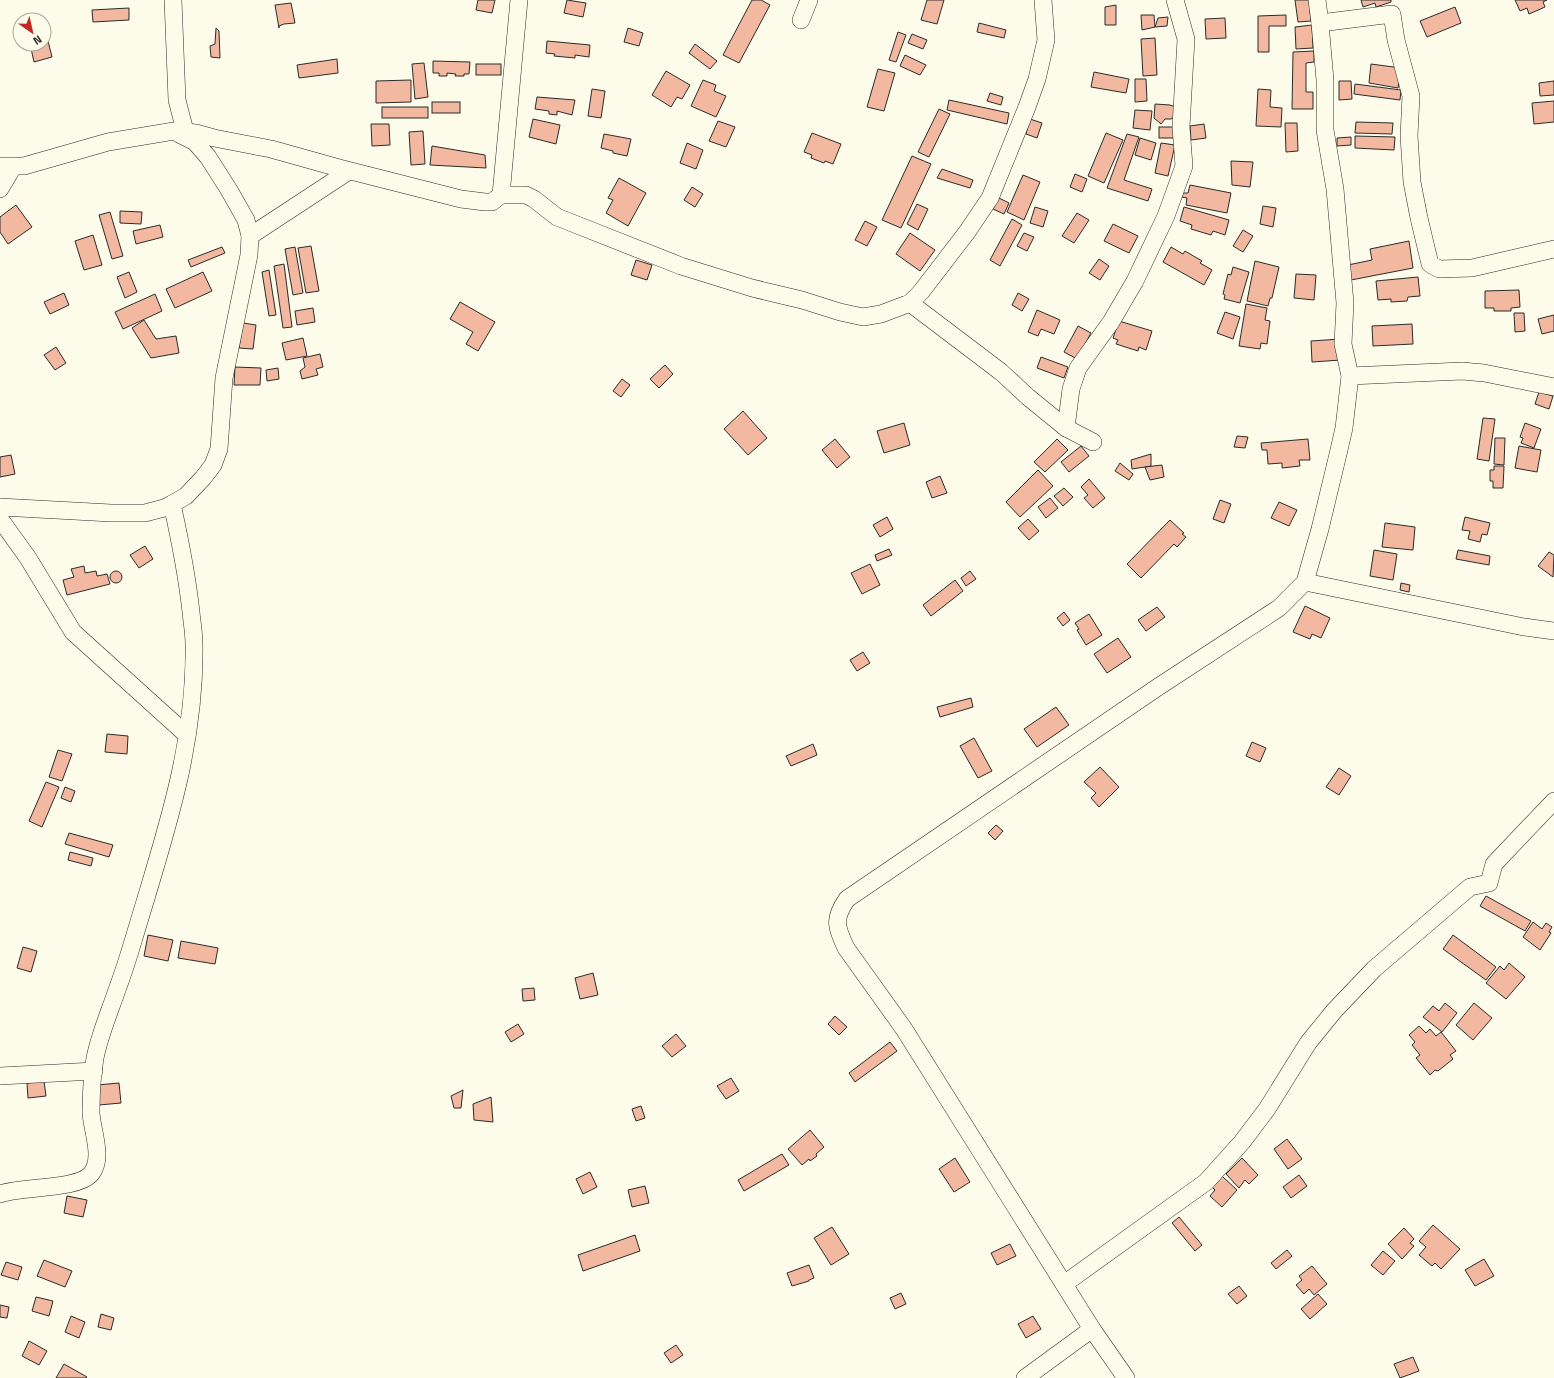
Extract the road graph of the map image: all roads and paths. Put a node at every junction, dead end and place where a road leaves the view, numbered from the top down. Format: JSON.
{"nodes":[{"id":1,"x":173,"y":0,"type":"edge"},
{"id":2,"x":519,"y":0,"type":"edge"},
{"id":3,"x":810,"y":0,"type":"edge"},
{"id":4,"x":1043,"y":0,"type":"edge"},
{"id":5,"x":1175,"y":0,"type":"edge"},
{"id":6,"x":1317,"y":0,"type":"edge"},
{"id":7,"x":802,"y":20,"type":"dead end"},
{"id":8,"x":1320,"y":23,"type":"junction"},
{"id":9,"x":179,"y":131,"type":"junction"},
{"id":10,"x":7,"y":167,"type":"edge"},
{"id":11,"x":349,"y":171,"type":"junction"},
{"id":12,"x":0,"y":190,"type":"edge"},
{"id":13,"x":501,"y":195,"type":"junction"},
{"id":14,"x":250,"y":236,"type":"junction"},
{"id":15,"x":1554,"y":249,"type":"edge"},
{"id":16,"x":910,"y":303,"type":"junction"},
{"id":17,"x":1350,"y":376,"type":"junction"},
{"id":18,"x":1554,"y":388,"type":"edge"},
{"id":19,"x":1066,"y":428,"type":"junction"},
{"id":20,"x":1093,"y":442,"type":"dead end"},
{"id":21,"x":172,"y":504,"type":"junction"},
{"id":22,"x":0,"y":507,"type":"edge"},
{"id":23,"x":0,"y":519,"type":"edge"},
{"id":24,"x":1305,"y":582,"type":"junction"},
{"id":25,"x":1554,"y":631,"type":"edge"},
{"id":26,"x":187,"y":735,"type":"junction"},
{"id":27,"x":1554,"y":801,"type":"edge"},
{"id":28,"x":94,"y":1071,"type":"junction"},
{"id":29,"x":0,"y":1076,"type":"edge"},
{"id":30,"x":0,"y":1194,"type":"edge"},
{"id":31,"x":1064,"y":1284,"type":"junction"},
{"id":32,"x":1092,"y":1329,"type":"junction"},
{"id":33,"x":1025,"y":1378,"type":"edge"},
{"id":34,"x":1126,"y":1378,"type":"edge"}],
"edges":[{"from":1,"to":9,"type":"street"},
{"from":2,"to":13,"type":"street"},
{"from":3,"to":7,"type":"street"},
{"from":4,"to":16,"type":"street"},
{"from":5,"to":19,"type":"street"},
{"from":6,"to":8,"type":"street"},
{"from":8,"to":15,"type":"street"},
{"from":8,"to":17,"type":"street"},
{"from":9,"to":10,"type":"street"},
{"from":9,"to":11,"type":"street"},
{"from":9,"to":14,"type":"street"},
{"from":10,"to":12,"type":"street"},
{"from":11,"to":13,"type":"street"},
{"from":11,"to":14,"type":"street"},
{"from":13,"to":16,"type":"street"},
{"from":14,"to":21,"type":"street"},
{"from":16,"to":19,"type":"street"},
{"from":17,"to":18,"type":"street"},
{"from":17,"to":24,"type":"street"},
{"from":19,"to":20,"type":"street"},
{"from":21,"to":22,"type":"street"},
{"from":21,"to":26,"type":"street"},
{"from":23,"to":26,"type":"street"},
{"from":24,"to":25,"type":"street"},
{"from":24,"to":31,"type":"street"},
{"from":26,"to":28,"type":"street"},
{"from":27,"to":31,"type":"street"},
{"from":28,"to":29,"type":"street"},
{"from":28,"to":30,"type":"street"},
{"from":31,"to":32,"type":"street"},
{"from":32,"to":33,"type":"street"},
{"from":32,"to":34,"type":"street"}]}
